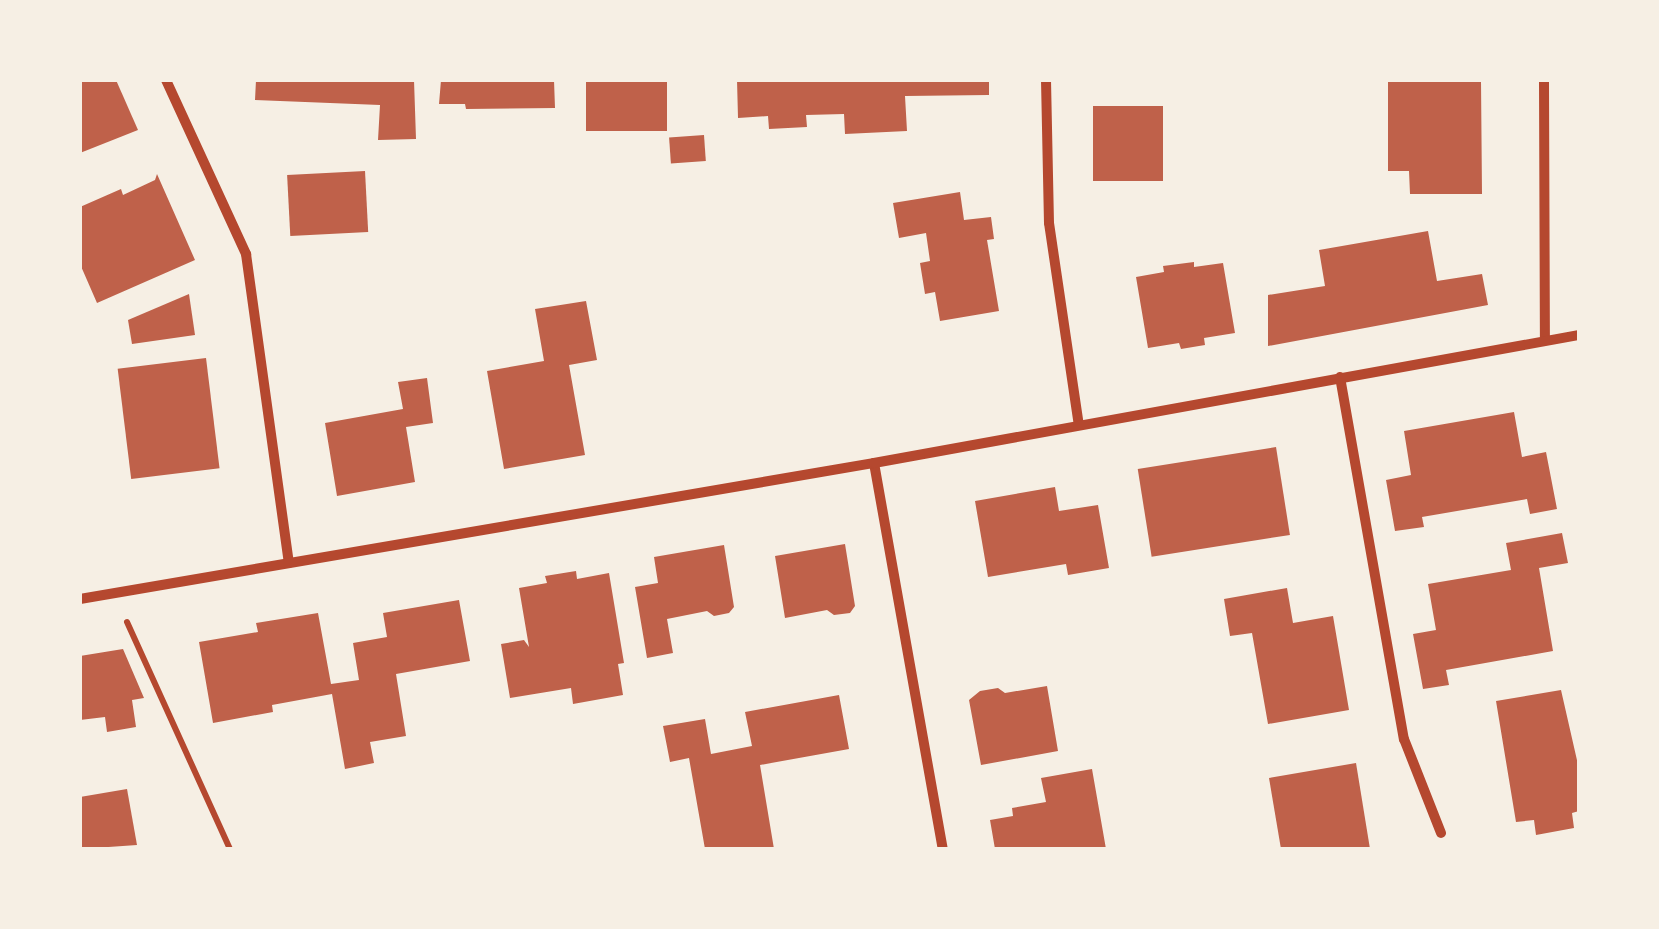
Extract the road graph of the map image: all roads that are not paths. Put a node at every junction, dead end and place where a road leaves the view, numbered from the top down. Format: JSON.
{"nodes":[{"id":1,"x":166,"y":80,"type":"edge"},
{"id":2,"x":1046,"y":80,"type":"edge"},
{"id":3,"x":1544,"y":80,"type":"edge"},
{"id":4,"x":1579,"y":335,"type":"edge"},
{"id":5,"x":1545,"y":340,"type":"junction"},
{"id":6,"x":1340,"y":378,"type":"junction"},
{"id":7,"x":1079,"y":425,"type":"junction"},
{"id":8,"x":874,"y":463,"type":"junction"},
{"id":9,"x":289,"y":563,"type":"junction"},
{"id":10,"x":80,"y":599,"type":"edge"},
{"id":11,"x":1441,"y":833,"type":"dead end"},
{"id":12,"x":943,"y":849,"type":"edge"}],
"edges":[{"from":1,"to":9,"type":"street"},
{"from":2,"to":7,"type":"street"},
{"from":3,"to":5,"type":"street"},
{"from":4,"to":5,"type":"street"},
{"from":5,"to":6,"type":"street"},
{"from":6,"to":7,"type":"street"},
{"from":6,"to":11,"type":"street"},
{"from":7,"to":8,"type":"street"},
{"from":8,"to":9,"type":"street"},
{"from":8,"to":12,"type":"street"},
{"from":9,"to":10,"type":"street"}]}
